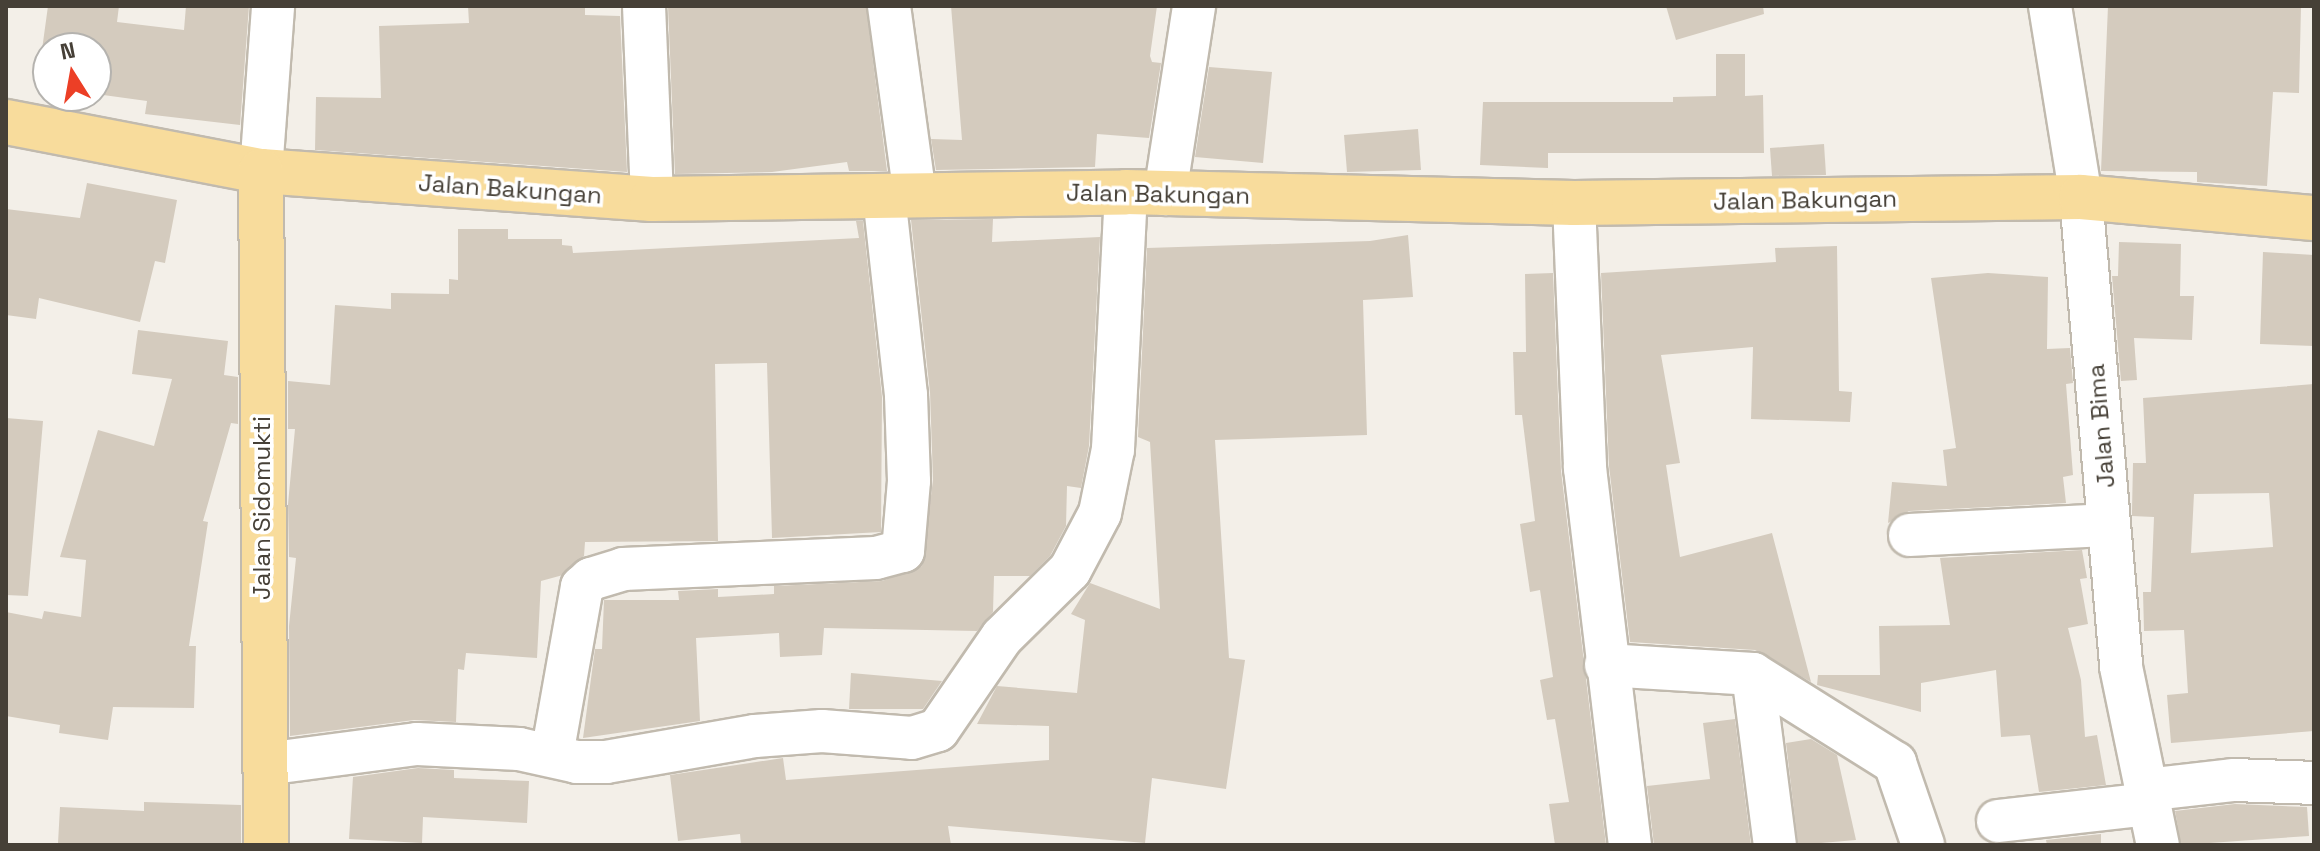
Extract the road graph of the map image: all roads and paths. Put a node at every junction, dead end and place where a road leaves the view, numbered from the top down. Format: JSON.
{"nodes":[{"id":1,"x":273,"y":6,"type":"edge"},
{"id":2,"x":644,"y":6,"type":"edge"},
{"id":3,"x":889,"y":6,"type":"edge"},
{"id":4,"x":1194,"y":6,"type":"edge"},
{"id":5,"x":2050,"y":6,"type":"edge"},
{"id":6,"x":6,"y":122,"type":"edge"},
{"id":7,"x":261,"y":171,"type":"junction"},
{"id":8,"x":1146,"y":193,"type":"junction"},
{"id":9,"x":899,"y":195,"type":"junction"},
{"id":10,"x":2081,"y":197,"type":"junction"},
{"id":11,"x":652,"y":199,"type":"junction"},
{"id":12,"x":1574,"y":203,"type":"junction"},
{"id":13,"x":2314,"y":218,"type":"edge"},
{"id":14,"x":2109,"y":525,"type":"junction"},
{"id":15,"x":1910,"y":535,"type":"dead end"},
{"id":16,"x":1606,"y":665,"type":"junction"},
{"id":17,"x":1753,"y":674,"type":"junction"},
{"id":18,"x":552,"y":755,"type":"junction"},
{"id":19,"x":265,"y":764,"type":"junction"},
{"id":20,"x":2314,"y":783,"type":"edge"},
{"id":21,"x":2147,"y":797,"type":"junction"},
{"id":22,"x":1998,"y":821,"type":"dead end"},
{"id":23,"x":266,"y":845,"type":"edge"},
{"id":24,"x":1630,"y":845,"type":"edge"},
{"id":25,"x":1775,"y":845,"type":"edge"},
{"id":26,"x":1923,"y":845,"type":"edge"},
{"id":27,"x":2158,"y":845,"type":"edge"}],
"edges":[{"from":1,"to":7,"type":"street"},
{"from":2,"to":11,"type":"street"},
{"from":3,"to":9,"type":"street"},
{"from":4,"to":8,"type":"street"},
{"from":5,"to":10,"type":"street","name":"Jalan Bima"},
{"from":6,"to":7,"type":"main road","name":"Jalan Bakungan"},
{"from":7,"to":11,"type":"main road","name":"Jalan Bakungan"},
{"from":7,"to":19,"type":"main road","name":"Jalan Sidomukti"},
{"from":8,"to":9,"type":"main road","name":"Jalan Bakungan"},
{"from":8,"to":12,"type":"main road","name":"Jalan Bakungan"},
{"from":8,"to":18,"type":"street"},
{"from":9,"to":11,"type":"main road","name":"Jalan Bakungan"},
{"from":9,"to":18,"type":"street"},
{"from":10,"to":12,"type":"main road","name":"Jalan Bakungan"},
{"from":10,"to":13,"type":"main road","name":"Jalan Bakungan"},
{"from":10,"to":14,"type":"street","name":"Jalan Bima"},
{"from":12,"to":16,"type":"street"},
{"from":14,"to":15,"type":"street"},
{"from":14,"to":21,"type":"street","name":"Jalan Bima"},
{"from":16,"to":17,"type":"street"},
{"from":16,"to":24,"type":"street"},
{"from":17,"to":25,"type":"street"},
{"from":17,"to":26,"type":"street"},
{"from":18,"to":19,"type":"street"},
{"from":19,"to":23,"type":"main road","name":"Jalan Sidomukti"},
{"from":20,"to":21,"type":"street"},
{"from":21,"to":22,"type":"street"},
{"from":21,"to":27,"type":"street","name":"Jalan Bima"}]}
